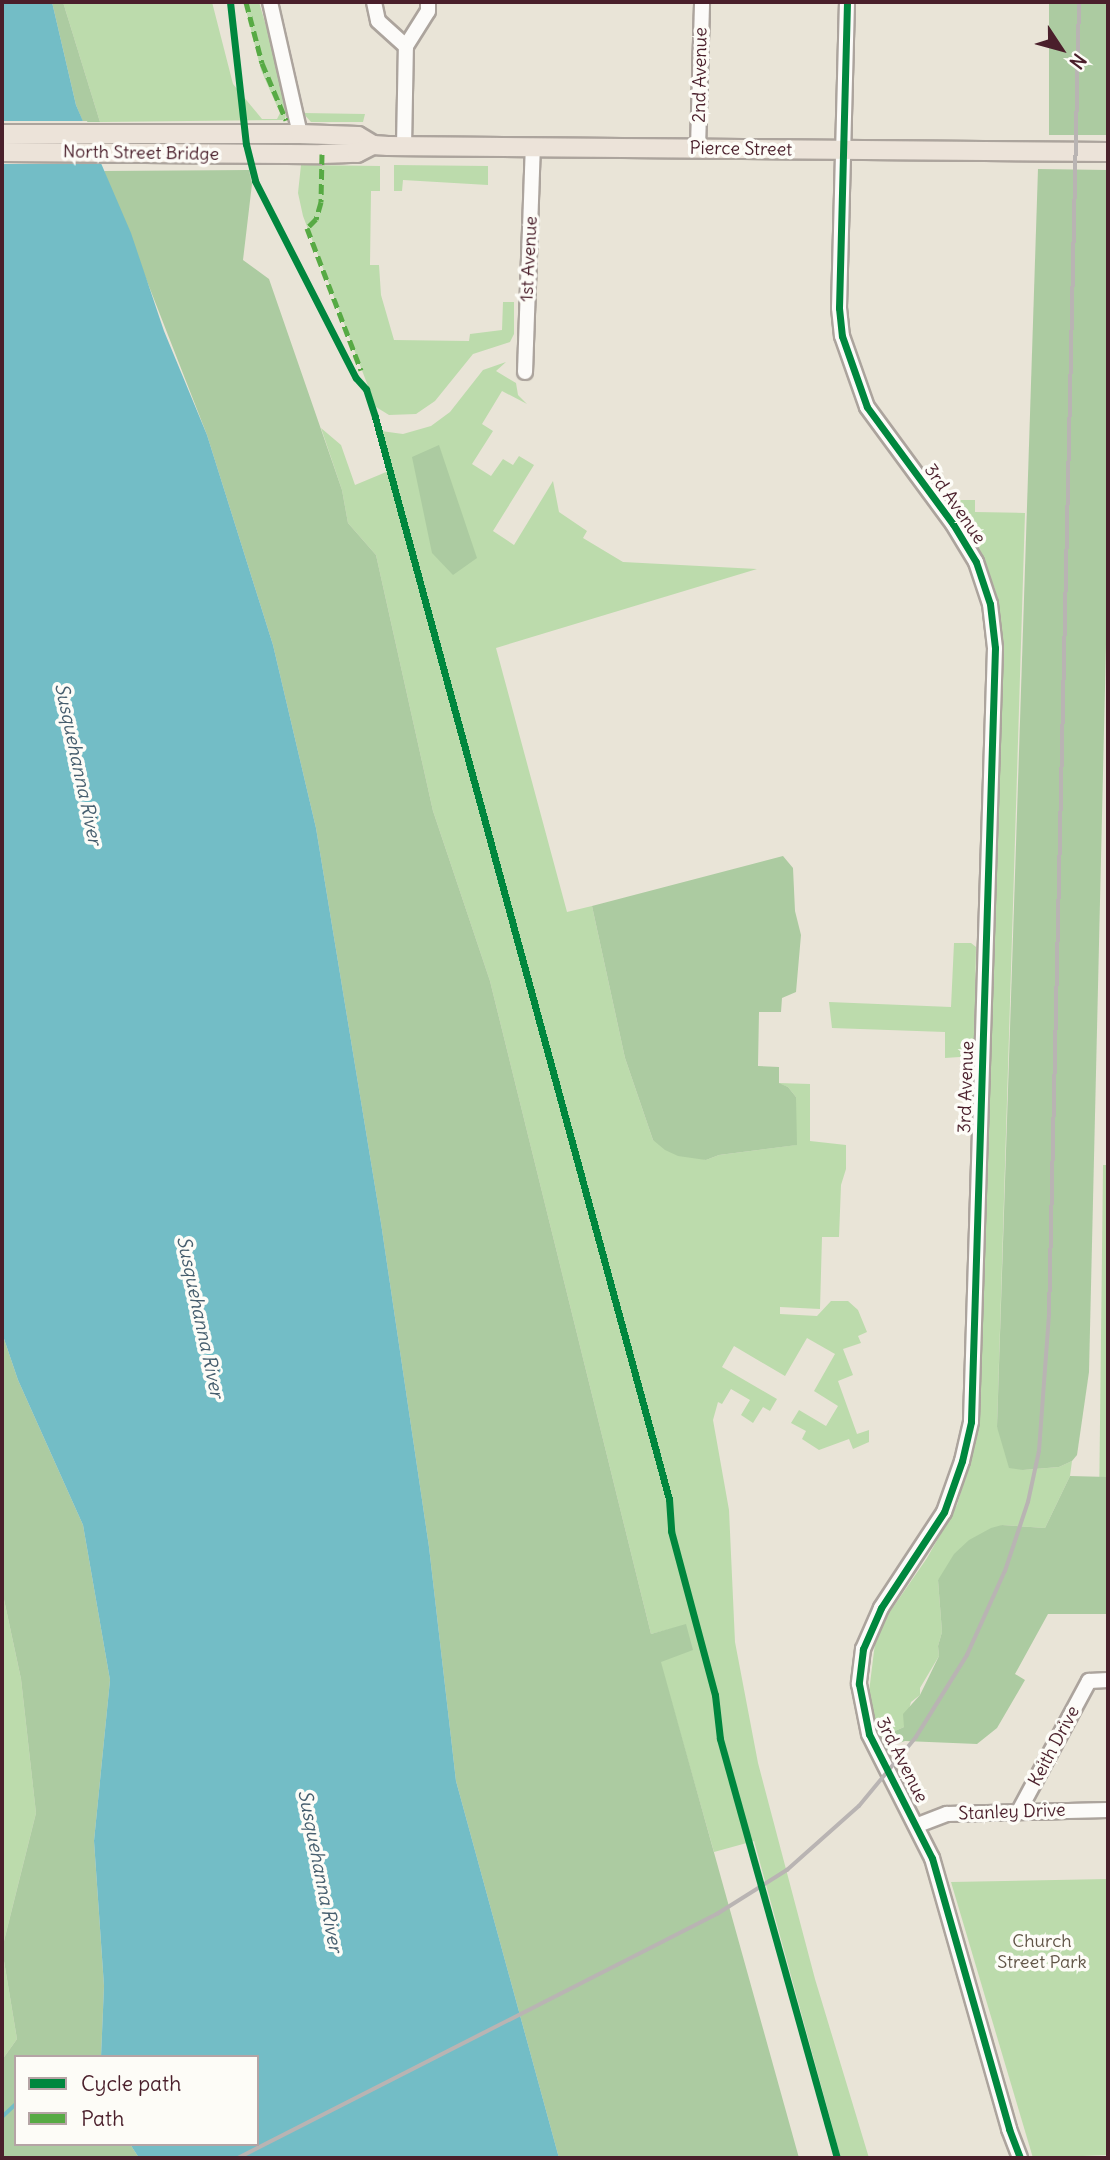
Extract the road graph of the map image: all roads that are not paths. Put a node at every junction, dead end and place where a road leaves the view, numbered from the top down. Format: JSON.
{"nodes":[{"id":1,"x":270,"y":2,"type":"edge"},
{"id":2,"x":374,"y":2,"type":"edge"},
{"id":3,"x":428,"y":2,"type":"edge"},
{"id":4,"x":702,"y":2,"type":"edge"},
{"id":5,"x":847,"y":2,"type":"edge"},
{"id":6,"x":406,"y":46,"type":"junction"},
{"id":7,"x":2,"y":134,"type":"edge"},
{"id":8,"x":300,"y":134,"type":"junction"},
{"id":9,"x":279,"y":135,"type":"joint"},
{"id":10,"x":373,"y":145,"type":"junction"},
{"id":11,"x":404,"y":146,"type":"junction"},
{"id":12,"x":533,"y":146,"type":"junction"},
{"id":13,"x":698,"y":148,"type":"junction"},
{"id":14,"x":844,"y":151,"type":"junction"},
{"id":15,"x":2,"y":152,"type":"edge"},
{"id":16,"x":1108,"y":152,"type":"edge"},
{"id":17,"x":280,"y":155,"type":"joint"},
{"id":18,"x":525,"y":372,"type":"dead end"},
{"id":19,"x":1108,"y":1681,"type":"edge"},
{"id":20,"x":1108,"y":1810,"type":"edge"},
{"id":21,"x":1019,"y":1811,"type":"junction"},
{"id":22,"x":918,"y":1825,"type":"junction"},
{"id":23,"x":1020,"y":2158,"type":"edge"}],
"edges":[{"from":1,"to":8,"type":"street"},
{"from":2,"to":6,"type":"street"},
{"from":3,"to":6,"type":"street"},
{"from":4,"to":13,"type":"street","name":"2nd Avenue"},
{"from":5,"to":14,"type":"street","name":"3rd Avenue"},
{"from":6,"to":11,"type":"street"},
{"from":7,"to":9,"type":"main road","name":"North Street Bridge"},
{"from":8,"to":9,"type":"main road","name":"Pierce Street"},
{"from":8,"to":10,"type":"main road","name":"Pierce Street"},
{"from":10,"to":11,"type":"main road","name":"Pierce Street"},
{"from":10,"to":17,"type":"main road","name":"Pierce Street"},
{"from":11,"to":12,"type":"main road","name":"Pierce Street"},
{"from":12,"to":13,"type":"main road","name":"Pierce Street"},
{"from":12,"to":18,"type":"street","name":"1st Avenue"},
{"from":13,"to":14,"type":"main road","name":"Pierce Street"},
{"from":14,"to":16,"type":"main road","name":"Pierce Street"},
{"from":14,"to":22,"type":"street","name":"3rd Avenue"},
{"from":15,"to":17,"type":"main road","name":"North Street Bridge"},
{"from":19,"to":21,"type":"street","name":"Keith Drive"},
{"from":20,"to":21,"type":"street","name":"Stanley Drive"},
{"from":21,"to":22,"type":"street","name":"Stanley Drive"},
{"from":22,"to":23,"type":"street","name":"3rd Avenue"}]}
